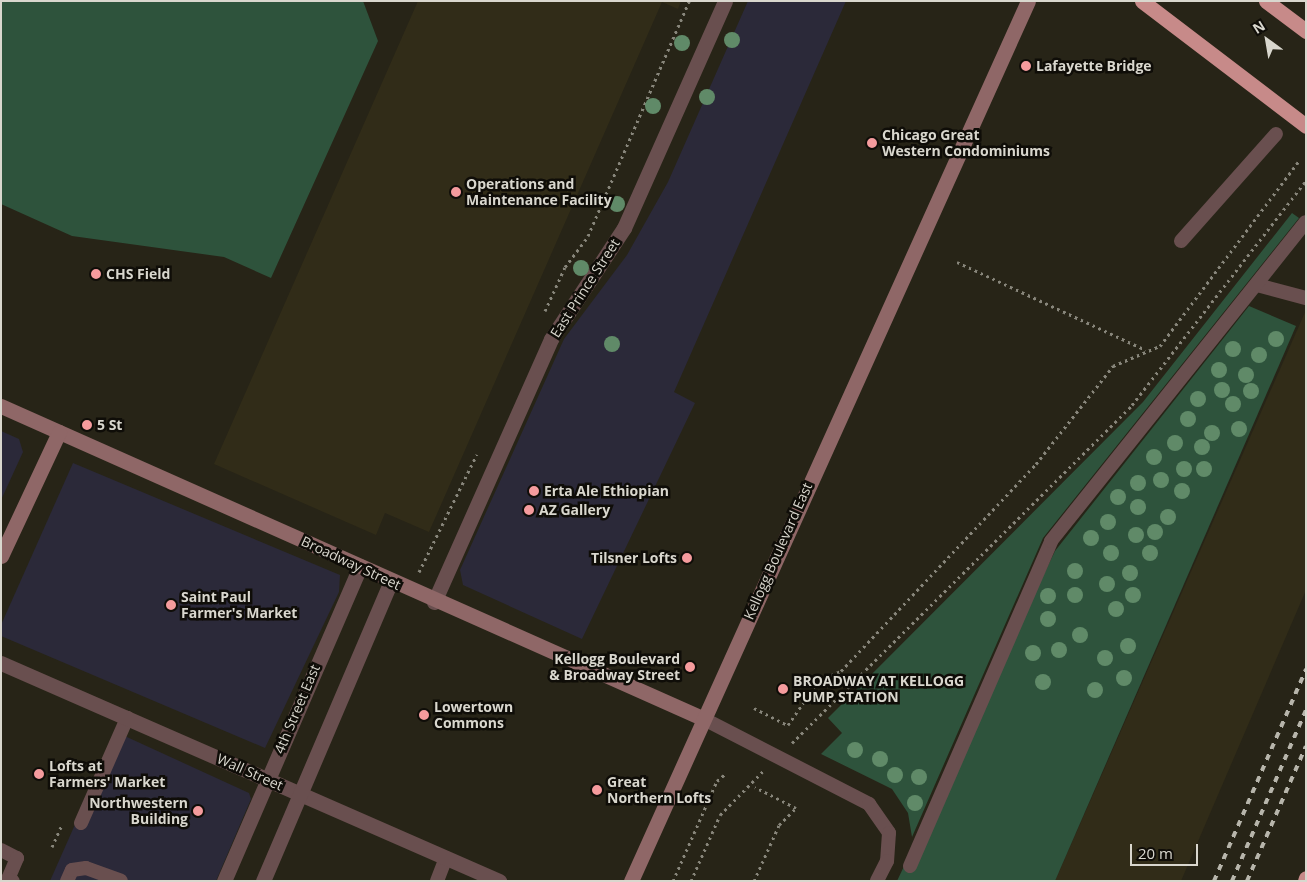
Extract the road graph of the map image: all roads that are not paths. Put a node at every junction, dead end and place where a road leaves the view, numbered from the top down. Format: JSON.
{"nodes":[{"id":1,"x":725,"y":1,"type":"edge"},
{"id":2,"x":1028,"y":1,"type":"edge"},
{"id":3,"x":1142,"y":1,"type":"edge"},
{"id":4,"x":1266,"y":1,"type":"edge"},
{"id":5,"x":1306,"y":32,"type":"edge"},
{"id":6,"x":1306,"y":126,"type":"edge"},
{"id":7,"x":1276,"y":134,"type":"dead end"},
{"id":8,"x":1306,"y":222,"type":"edge"},
{"id":9,"x":1181,"y":241,"type":"dead end"},
{"id":10,"x":1257,"y":286,"type":"junction"},
{"id":11,"x":1306,"y":298,"type":"edge"},
{"id":12,"x":1,"y":406,"type":"edge"},
{"id":13,"x":59,"y":432,"type":"junction"},
{"id":14,"x":1,"y":556,"type":"edge"},
{"id":15,"x":360,"y":566,"type":"junction"},
{"id":16,"x":398,"y":585,"type":"junction"},
{"id":17,"x":434,"y":602,"type":"junction"},
{"id":18,"x":1,"y":664,"type":"edge"},
{"id":19,"x":127,"y":718,"type":"junction"},
{"id":20,"x":702,"y":718,"type":"junction"},
{"id":21,"x":267,"y":779,"type":"junction"},
{"id":22,"x":302,"y":795,"type":"junction"},
{"id":23,"x":81,"y":823,"type":"dead end"},
{"id":24,"x":1,"y":850,"type":"edge"},
{"id":25,"x":446,"y":858,"type":"junction"},
{"id":26,"x":910,"y":866,"type":"dead end"},
{"id":27,"x":13,"y":881,"type":"edge"},
{"id":28,"x":67,"y":881,"type":"edge"},
{"id":29,"x":121,"y":881,"type":"edge"},
{"id":30,"x":224,"y":881,"type":"edge"},
{"id":31,"x":263,"y":881,"type":"edge"},
{"id":32,"x":437,"y":881,"type":"edge"},
{"id":33,"x":499,"y":881,"type":"edge"},
{"id":34,"x":631,"y":881,"type":"edge"},
{"id":35,"x":878,"y":881,"type":"edge"}],
"edges":[{"from":1,"to":17,"type":"street","name":"East Prince Street"},
{"from":2,"to":20,"type":"main road","name":"Kellogg Boulevard East"},
{"from":3,"to":6,"type":"highway"},
{"from":4,"to":5,"type":"highway"},
{"from":7,"to":9,"type":"lane"},
{"from":8,"to":10,"type":"lane"},
{"from":10,"to":11,"type":"lane"},
{"from":10,"to":26,"type":"lane"},
{"from":12,"to":13,"type":"main road","name":"Broadway Street"},
{"from":13,"to":14,"type":"main road"},
{"from":13,"to":15,"type":"main road","name":"Broadway Street"},
{"from":15,"to":16,"type":"main road","name":"Broadway Street"},
{"from":15,"to":21,"type":"street","name":"4th Street East"},
{"from":16,"to":17,"type":"main road","name":"Broadway Street"},
{"from":16,"to":22,"type":"street"},
{"from":17,"to":20,"type":"main road","name":"Broadway Street"},
{"from":18,"to":19,"type":"street","name":"Wall Street"},
{"from":19,"to":21,"type":"street","name":"Wall Street"},
{"from":19,"to":23,"type":"lane"},
{"from":20,"to":34,"type":"main road","name":"Kellogg Boulevard East"},
{"from":20,"to":35,"type":"lane"},
{"from":21,"to":22,"type":"street","name":"Wall Street"},
{"from":21,"to":30,"type":"street","name":"4th Street East"},
{"from":22,"to":25,"type":"street","name":"Wall Street"},
{"from":22,"to":31,"type":"street"},
{"from":24,"to":27,"type":"lane"},
{"from":25,"to":32,"type":"lane"},
{"from":25,"to":33,"type":"street","name":"Wall Street"},
{"from":28,"to":29,"type":"lane"}]}
